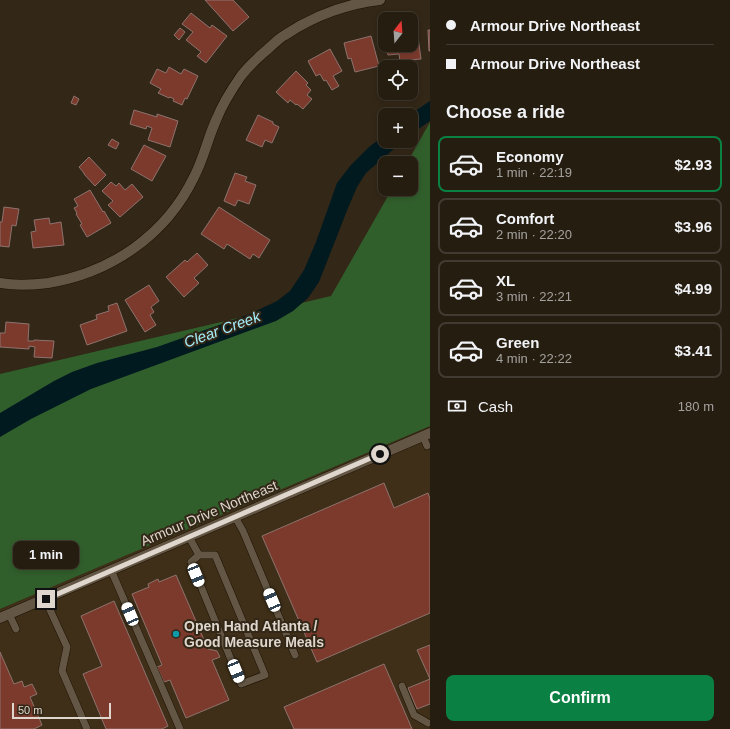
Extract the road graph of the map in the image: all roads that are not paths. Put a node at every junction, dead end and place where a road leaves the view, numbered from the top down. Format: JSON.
{"nodes":[{"id":1,"x":380,"y":0,"type":"edge"},
{"id":2,"x":0,"y":284,"type":"edge"},
{"id":3,"x":426,"y":434,"type":"edge"},
{"id":4,"x":427,"y":446,"type":"dead end"},
{"id":5,"x":235,"y":517,"type":"junction"},
{"id":6,"x":189,"y":537,"type":"junction"},
{"id":7,"x":199,"y":555,"type":"junction"},
{"id":8,"x":111,"y":570,"type":"junction"},
{"id":9,"x":46,"y":599,"type":"junction"},
{"id":10,"x":5,"y":616,"type":"edge"},
{"id":11,"x":16,"y":629,"type":"dead end"},
{"id":12,"x":295,"y":656,"type":"dead end"},
{"id":13,"x":402,"y":686,"type":"dead end"},
{"id":14,"x":428,"y":723,"type":"dead end"},
{"id":15,"x":86,"y":729,"type":"edge"},
{"id":16,"x":180,"y":729,"type":"edge"}],
"edges":[{"from":1,"to":2,"type":"street"},
{"from":3,"to":4,"type":"lane"},
{"from":3,"to":5,"type":"street","name":"Armour Drive Northeast"},
{"from":5,"to":6,"type":"street","name":"Armour Drive Northeast"},
{"from":5,"to":12,"type":"lane"},
{"from":6,"to":7,"type":"lane"},
{"from":6,"to":8,"type":"street","name":"Armour Drive Northeast"},
{"from":7,"to":7,"type":"lane"},
{"from":8,"to":9,"type":"street","name":"Armour Drive Northeast"},
{"from":8,"to":16,"type":"lane"},
{"from":9,"to":10,"type":"street","name":"Armour Drive Northeast"},
{"from":9,"to":15,"type":"lane"},
{"from":10,"to":11,"type":"lane"},
{"from":13,"to":14,"type":"lane"}]}
